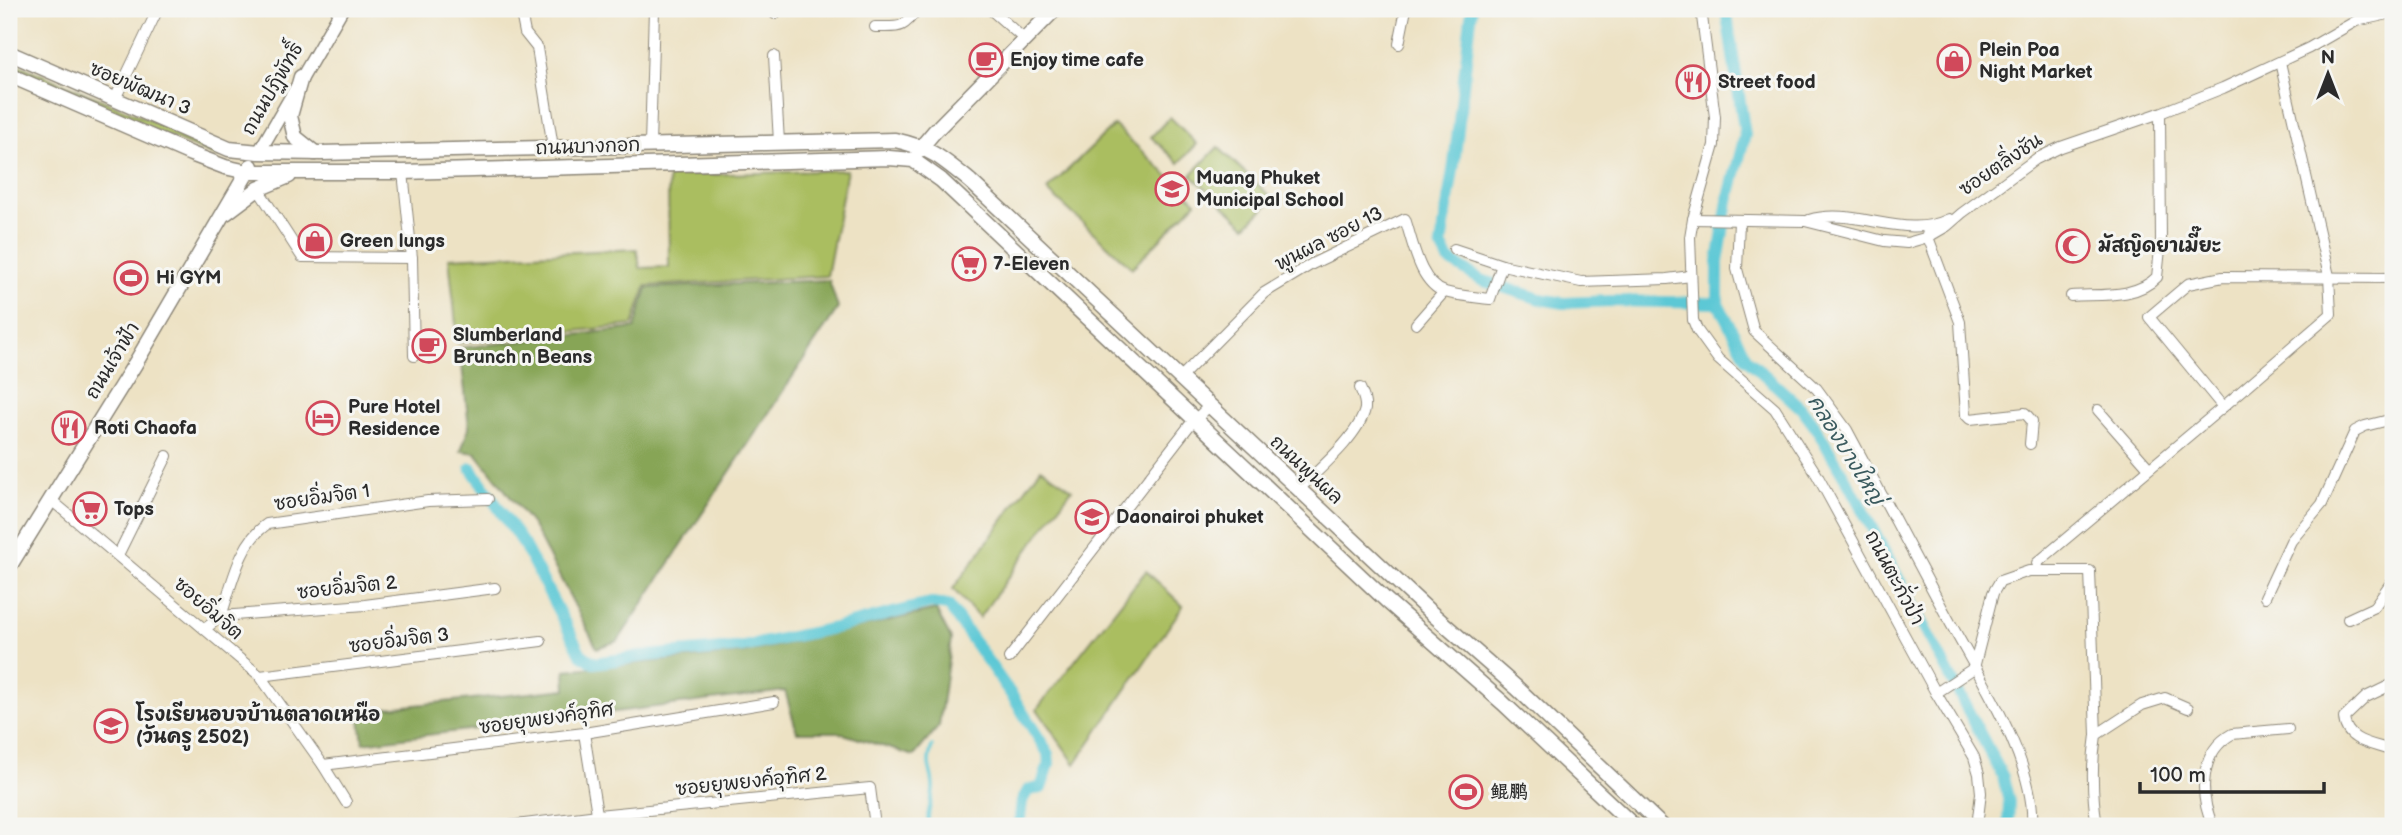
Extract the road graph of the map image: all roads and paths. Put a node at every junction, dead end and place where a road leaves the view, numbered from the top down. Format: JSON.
{"nodes":[{"id":1,"x":342,"y":9,"type":"edge"},
{"id":2,"x":654,"y":9,"type":"edge"},
{"id":3,"x":917,"y":9,"type":"edge"},
{"id":4,"x":990,"y":9,"type":"edge"},
{"id":5,"x":1055,"y":9,"type":"edge"},
{"id":6,"x":1406,"y":9,"type":"edge"},
{"id":7,"x":1701,"y":9,"type":"edge"},
{"id":8,"x":2366,"y":9,"type":"edge"},
{"id":9,"x":157,"y":11,"type":"dead end"},
{"id":10,"x":521,"y":13,"type":"dead end"},
{"id":11,"x":2393,"y":13,"type":"edge"},
{"id":12,"x":2356,"y":21,"type":"junction"},
{"id":13,"x":875,"y":27,"type":"dead end"},
{"id":14,"x":1024,"y":39,"type":"junction"},
{"id":15,"x":1399,"y":44,"type":"dead end"},
{"id":16,"x":9,"y":53,"type":"edge"},
{"id":17,"x":774,"y":57,"type":"dead end"},
{"id":18,"x":2280,"y":62,"type":"junction"},
{"id":19,"x":9,"y":75,"type":"edge"},
{"id":20,"x":301,"y":77,"type":"junction"},
{"id":21,"x":115,"y":99,"type":"junction"},
{"id":22,"x":2160,"y":113,"type":"junction"},
{"id":23,"x":779,"y":142,"type":"junction"},
{"id":24,"x":650,"y":145,"type":"junction"},
{"id":25,"x":921,"y":146,"type":"junction"},
{"id":26,"x":553,"y":147,"type":"junction"},
{"id":27,"x":259,"y":152,"type":"junction"},
{"id":28,"x":315,"y":153,"type":"junction"},
{"id":29,"x":913,"y":160,"type":"junction"},
{"id":30,"x":247,"y":172,"type":"junction"},
{"id":31,"x":301,"y":172,"type":"junction"},
{"id":32,"x":403,"y":172,"type":"junction"},
{"id":33,"x":258,"y":189,"type":"junction"},
{"id":34,"x":221,"y":216,"type":"junction"},
{"id":35,"x":1693,"y":219,"type":"junction"},
{"id":36,"x":1740,"y":221,"type":"junction"},
{"id":37,"x":1805,"y":222,"type":"junction"},
{"id":38,"x":1928,"y":232,"type":"junction"},
{"id":39,"x":1454,"y":249,"type":"dead end"},
{"id":40,"x":412,"y":258,"type":"junction"},
{"id":41,"x":1501,"y":270,"type":"junction"},
{"id":42,"x":1691,"y":276,"type":"junction"},
{"id":43,"x":2329,"y":276,"type":"junction"},
{"id":44,"x":2393,"y":278,"type":"edge"},
{"id":45,"x":1444,"y":292,"type":"junction"},
{"id":46,"x":2071,"y":296,"type":"dead end"},
{"id":47,"x":1416,"y":324,"type":"dead end"},
{"id":48,"x":414,"y":356,"type":"dead end"},
{"id":49,"x":1180,"y":378,"type":"junction"},
{"id":50,"x":1360,"y":388,"type":"dead end"},
{"id":51,"x":1209,"y":405,"type":"junction"},
{"id":52,"x":2223,"y":407,"type":"junction"},
{"id":53,"x":2098,"y":410,"type":"dead end"},
{"id":54,"x":2393,"y":419,"type":"edge"},
{"id":55,"x":1196,"y":421,"type":"junction"},
{"id":56,"x":2030,"y":444,"type":"dead end"},
{"id":57,"x":167,"y":456,"type":"dead end"},
{"id":58,"x":2149,"y":468,"type":"junction"},
{"id":59,"x":1299,"y":489,"type":"junction"},
{"id":60,"x":50,"y":499,"type":"junction"},
{"id":61,"x":488,"y":499,"type":"dead end"},
{"id":62,"x":118,"y":555,"type":"junction"},
{"id":63,"x":10,"y":562,"type":"edge"},
{"id":64,"x":2037,"y":563,"type":"dead end"},
{"id":65,"x":2393,"y":580,"type":"edge"},
{"id":66,"x":495,"y":588,"type":"dead end"},
{"id":67,"x":2264,"y":597,"type":"dead end"},
{"id":68,"x":221,"y":616,"type":"junction"},
{"id":69,"x":2348,"y":619,"type":"dead end"},
{"id":70,"x":205,"y":629,"type":"junction"},
{"id":71,"x":541,"y":641,"type":"dead end"},
{"id":72,"x":1009,"y":658,"type":"dead end"},
{"id":73,"x":1974,"y":668,"type":"junction"},
{"id":74,"x":260,"y":676,"type":"junction"},
{"id":75,"x":2393,"y":684,"type":"edge"},
{"id":76,"x":1936,"y":693,"type":"junction"},
{"id":77,"x":774,"y":702,"type":"dead end"},
{"id":78,"x":2188,"y":708,"type":"dead end"},
{"id":79,"x":2288,"y":729,"type":"dead end"},
{"id":80,"x":584,"y":733,"type":"junction"},
{"id":81,"x":2096,"y":735,"type":"junction"},
{"id":82,"x":2393,"y":751,"type":"edge"},
{"id":83,"x":323,"y":765,"type":"junction"},
{"id":84,"x":346,"y":802,"type":"dead end"},
{"id":85,"x":597,"y":815,"type":"junction"},
{"id":86,"x":508,"y":826,"type":"edge"},
{"id":87,"x":599,"y":826,"type":"edge"},
{"id":88,"x":875,"y":826,"type":"edge"},
{"id":89,"x":1634,"y":826,"type":"edge"},
{"id":90,"x":1662,"y":826,"type":"edge"},
{"id":91,"x":1977,"y":826,"type":"edge"},
{"id":92,"x":2032,"y":826,"type":"edge"},
{"id":93,"x":2097,"y":826,"type":"edge"},
{"id":94,"x":2213,"y":826,"type":"edge"}],
"edges":[{"from":1,"to":20,"type":"street","name":"ถนนปฏิพัทธิ์"},
{"from":2,"to":24,"type":"street"},
{"from":3,"to":13,"type":"street"},
{"from":4,"to":14,"type":"street"},
{"from":5,"to":14,"type":"main road"},
{"from":6,"to":15,"type":"street"},
{"from":7,"to":35,"type":"street","name":"ถนนตะกั่วป่า"},
{"from":8,"to":12,"type":"street","name":"ซอยตลิ่งชัน"},
{"from":9,"to":21,"type":"street"},
{"from":10,"to":26,"type":"street"},
{"from":11,"to":12,"type":"street","name":"ซอยตลิ่งชัน"},
{"from":12,"to":18,"type":"street","name":"ซอยตลิ่งชัน"},
{"from":14,"to":25,"type":"main road"},
{"from":16,"to":21,"type":"main road","name":"ซอยพัฒนา 3"},
{"from":17,"to":23,"type":"street"},
{"from":18,"to":22,"type":"street","name":"ซอยตลิ่งชัน"},
{"from":18,"to":43,"type":"street"},
{"from":19,"to":30,"type":"main road","name":"ซอยพัฒนา 3"},
{"from":20,"to":27,"type":"street","name":"ถนนปฏิพัทธิ์"},
{"from":20,"to":28,"type":"main road"},
{"from":21,"to":27,"type":"main road","name":"ซอยพัฒนา 3"},
{"from":22,"to":38,"type":"street","name":"ซอยตลิ่งชัน"},
{"from":22,"to":46,"type":"street"},
{"from":23,"to":24,"type":"main road","name":"ถนนบางกอก"},
{"from":23,"to":25,"type":"main road","name":"ถนนบางกอก"},
{"from":24,"to":26,"type":"main road","name":"ถนนบางกอก"},
{"from":25,"to":29,"type":"main road"},
{"from":25,"to":49,"type":"main road","name":"ถนนพูนผล"},
{"from":26,"to":28,"type":"main road","name":"ถนนบางกอก"},
{"from":27,"to":28,"type":"main road","name":"ถนนบางกอก"},
{"from":27,"to":30,"type":"main road","name":"ถนนเจ้าฟ้า"},
{"from":29,"to":32,"type":"main road","name":"ถนนบางกอก"},
{"from":29,"to":55,"type":"main road","name":"ถนนพูนผล"},
{"from":30,"to":31,"type":"main road","name":"ถนนบางกอก"},
{"from":30,"to":34,"type":"main road","name":"ถนนเจ้าฟ้า"},
{"from":31,"to":32,"type":"main road","name":"ถนนบางกอก"},
{"from":31,"to":33,"type":"main road"},
{"from":32,"to":40,"type":"street"},
{"from":33,"to":34,"type":"main road"},
{"from":33,"to":40,"type":"street"},
{"from":34,"to":60,"type":"main road","name":"ถนนเจ้าฟ้า"},
{"from":35,"to":36,"type":"street","name":"ซอยตลิ่งชัน"},
{"from":35,"to":42,"type":"street","name":"ถนนตะกั่วป่า"},
{"from":36,"to":37,"type":"street","name":"ซอยตลิ่งชัน"},
{"from":36,"to":73,"type":"street"},
{"from":37,"to":38,"type":"street"},
{"from":37,"to":38,"type":"street","name":"ซอยตลิ่งชัน"},
{"from":38,"to":56,"type":"street"},
{"from":39,"to":41,"type":"street"},
{"from":40,"to":48,"type":"street"},
{"from":41,"to":42,"type":"street"},
{"from":41,"to":45,"type":"street"},
{"from":42,"to":76,"type":"street","name":"ถนนตะกั่วป่า"},
{"from":43,"to":44,"type":"street"},
{"from":43,"to":52,"type":"street"},
{"from":43,"to":52,"type":"street"},
{"from":45,"to":47,"type":"street"},
{"from":45,"to":49,"type":"street","name":"พูนผล ซอย 13"},
{"from":49,"to":51,"type":"main road","name":"ถนนพูนผล"},
{"from":50,"to":59,"type":"street"},
{"from":51,"to":55,"type":"street"},
{"from":51,"to":59,"type":"main road","name":"ถนนพูนผล"},
{"from":52,"to":58,"type":"street"},
{"from":53,"to":58,"type":"street"},
{"from":54,"to":67,"type":"street"},
{"from":55,"to":72,"type":"street"},
{"from":55,"to":89,"type":"main road","name":"ถนนพูนผล"},
{"from":57,"to":62,"type":"street"},
{"from":58,"to":64,"type":"street"},
{"from":59,"to":90,"type":"main road","name":"ถนนพูนผล"},
{"from":60,"to":62,"type":"street","name":"ซอยอิ่มจิต"},
{"from":60,"to":63,"type":"main road","name":"ถนนเจ้าฟ้า"},
{"from":61,"to":68,"type":"street","name":"ซอยอิ่มจิต 1"},
{"from":62,"to":70,"type":"street","name":"ซอยอิ่มจิต"},
{"from":65,"to":69,"type":"street"},
{"from":66,"to":68,"type":"street","name":"ซอยอิ่มจิต 2"},
{"from":68,"to":70,"type":"street"},
{"from":70,"to":74,"type":"street","name":"ซอยอิ่มจิต"},
{"from":71,"to":74,"type":"street","name":"ซอยอิ่มจิต 3"},
{"from":73,"to":76,"type":"street"},
{"from":73,"to":81,"type":"street"},
{"from":73,"to":92,"type":"street"},
{"from":74,"to":83,"type":"street","name":"ซอยอิ่มจิต"},
{"from":75,"to":82,"type":"street"},
{"from":76,"to":91,"type":"street","name":"ถนนตะกั่วป่า"},
{"from":77,"to":80,"type":"street","name":"ซอยยุพยงค์อุทิศ"},
{"from":78,"to":81,"type":"street"},
{"from":79,"to":94,"type":"street"},
{"from":80,"to":83,"type":"street","name":"ซอยยุพยงค์อุทิศ"},
{"from":80,"to":85,"type":"street"},
{"from":81,"to":93,"type":"street"},
{"from":83,"to":84,"type":"street","name":"ซอยอิ่มจิต"},
{"from":85,"to":86,"type":"street"},
{"from":85,"to":87,"type":"street"},
{"from":85,"to":88,"type":"street","name":"ซอยยุพยงค์อุทิศ 2"}]}
